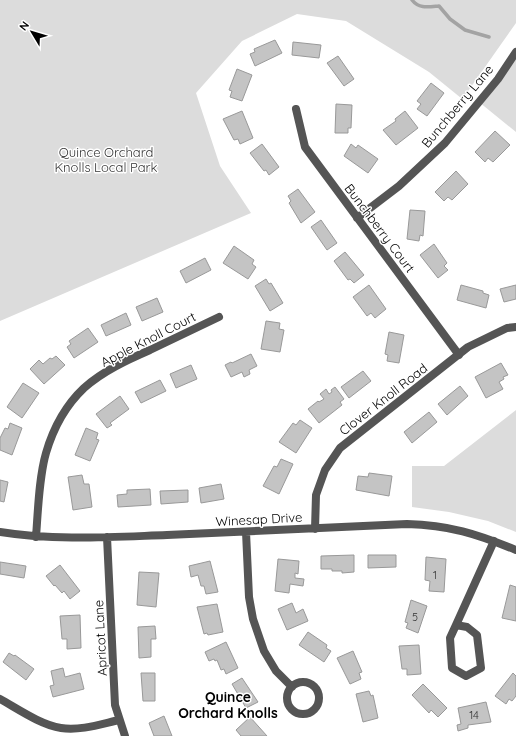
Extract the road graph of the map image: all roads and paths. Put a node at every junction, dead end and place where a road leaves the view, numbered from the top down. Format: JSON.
{"nodes":[{"id":1,"x":516,"y":52,"type":"edge"},
{"id":2,"x":296,"y":109,"type":"dead end"},
{"id":3,"x":357,"y":218,"type":"junction"},
{"id":4,"x":219,"y":317,"type":"dead end"},
{"id":5,"x":516,"y":327,"type":"edge"},
{"id":6,"x":459,"y":355,"type":"junction"},
{"id":7,"x":314,"y":529,"type":"junction"},
{"id":8,"x":0,"y":532,"type":"edge"},
{"id":9,"x":246,"y":532,"type":"junction"},
{"id":10,"x":36,"y":537,"type":"junction"},
{"id":11,"x":107,"y":537,"type":"junction"},
{"id":12,"x":494,"y":541,"type":"junction"},
{"id":13,"x":516,"y":550,"type":"edge"},
{"id":14,"x":456,"y":626,"type":"junction"},
{"id":15,"x":292,"y":687,"type":"junction"},
{"id":16,"x":0,"y":699,"type":"edge"},
{"id":17,"x":119,"y":720,"type":"junction"},
{"id":18,"x":125,"y":736,"type":"edge"}],
"edges":[{"from":1,"to":3,"type":"street","name":"Bunchberry Lane"},
{"from":2,"to":3,"type":"street","name":"Bunchberry Court"},
{"from":3,"to":6,"type":"street","name":"Bunchberry Court"},
{"from":4,"to":10,"type":"street","name":"Apple Knoll Court"},
{"from":5,"to":6,"type":"street","name":"Clover Knoll Road"},
{"from":6,"to":7,"type":"street","name":"Clover Knoll Road"},
{"from":7,"to":9,"type":"street","name":"Winesap Drive"},
{"from":7,"to":12,"type":"street","name":"Winesap Drive"},
{"from":8,"to":10,"type":"street","name":"Winesap Drive"},
{"from":9,"to":11,"type":"street","name":"Winesap Drive"},
{"from":9,"to":15,"type":"street"},
{"from":10,"to":11,"type":"street","name":"Winesap Drive"},
{"from":11,"to":17,"type":"street","name":"Apricot Lane"},
{"from":12,"to":13,"type":"street","name":"Winesap Drive"},
{"from":12,"to":14,"type":"street"},
{"from":14,"to":14,"type":"street"},
{"from":15,"to":15,"type":"street"},
{"from":16,"to":17,"type":"street"},
{"from":17,"to":18,"type":"street","name":"Apricot Lane"}]}
